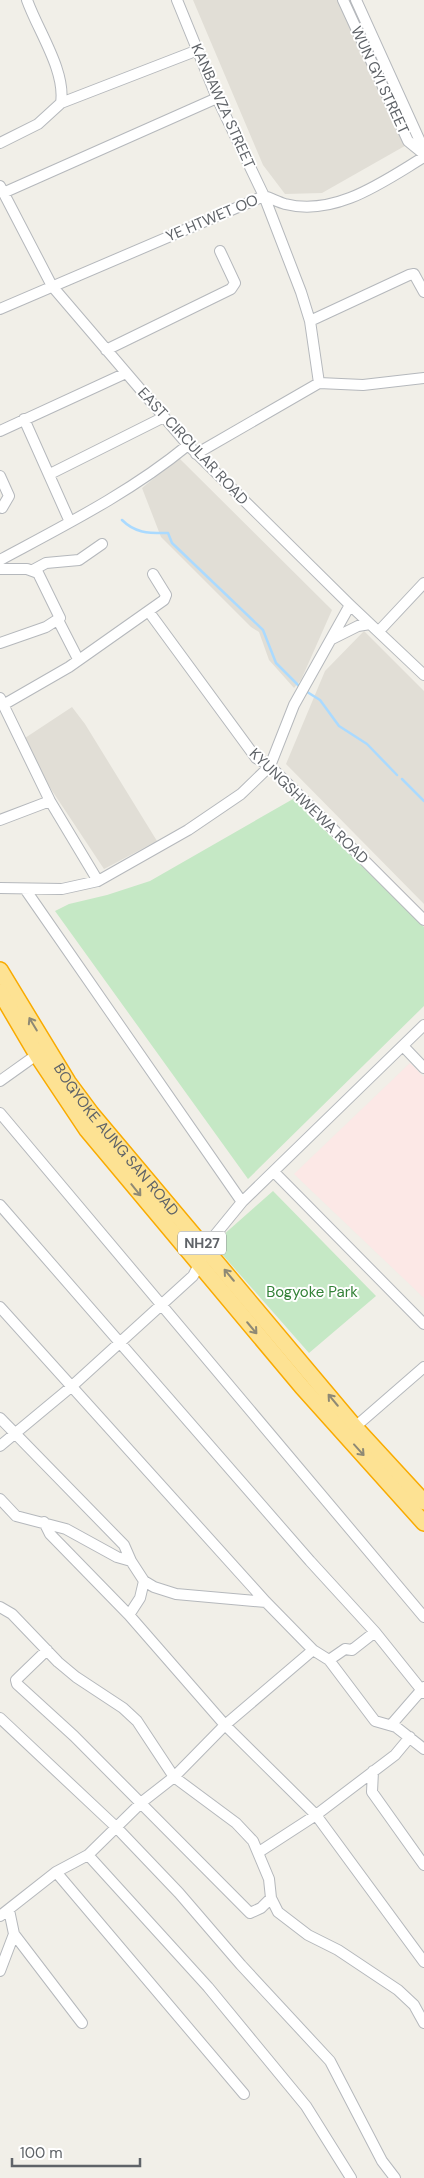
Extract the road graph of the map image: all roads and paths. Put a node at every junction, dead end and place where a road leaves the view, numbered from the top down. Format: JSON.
{"nodes":[{"id":1,"x":39,"y":0,"type":"edge"},
{"id":2,"x":176,"y":0,"type":"edge"},
{"id":3,"x":342,"y":0,"type":"edge"},
{"id":4,"x":356,"y":0,"type":"edge"},
{"id":5,"x":27,"y":2,"type":"edge"},
{"id":6,"x":198,"y":50,"type":"junction"},
{"id":7,"x":217,"y":98,"type":"junction"},
{"id":8,"x":61,"y":103,"type":"junction"},
{"id":9,"x":0,"y":143,"type":"edge"},
{"id":10,"x":424,"y":150,"type":"edge"},
{"id":11,"x":424,"y":155,"type":"edge"},
{"id":12,"x":2,"y":190,"type":"edge"},
{"id":13,"x":264,"y":196,"type":"junction"},
{"id":14,"x":220,"y":251,"type":"dead end"},
{"id":15,"x":52,"y":286,"type":"junction"},
{"id":16,"x":424,"y":292,"type":"edge"},
{"id":17,"x":0,"y":309,"type":"edge"},
{"id":18,"x":310,"y":321,"type":"junction"},
{"id":19,"x":106,"y":350,"type":"junction"},
{"id":20,"x":126,"y":373,"type":"junction"},
{"id":21,"x":424,"y":378,"type":"edge"},
{"id":22,"x":319,"y":383,"type":"junction"},
{"id":23,"x":164,"y":417,"type":"junction"},
{"id":24,"x":24,"y":419,"type":"junction"},
{"id":25,"x":0,"y":431,"type":"edge"},
{"id":26,"x":188,"y":445,"type":"junction"},
{"id":27,"x":196,"y":454,"type":"junction"},
{"id":28,"x":50,"y":474,"type":"junction"},
{"id":29,"x":0,"y":476,"type":"edge"},
{"id":30,"x":2,"y":508,"type":"dead end"},
{"id":31,"x":70,"y":522,"type":"junction"},
{"id":32,"x":102,"y":544,"type":"dead end"},
{"id":33,"x":0,"y":560,"type":"edge"},
{"id":34,"x":0,"y":569,"type":"edge"},
{"id":35,"x":32,"y":570,"type":"junction"},
{"id":36,"x":153,"y":574,"type":"dead end"},
{"id":37,"x":424,"y":583,"type":"edge"},
{"id":38,"x":350,"y":605,"type":"junction"},
{"id":39,"x":149,"y":612,"type":"junction"},
{"id":40,"x":58,"y":620,"type":"junction"},
{"id":41,"x":375,"y":627,"type":"junction"},
{"id":42,"x":332,"y":639,"type":"junction"},
{"id":43,"x":0,"y":643,"type":"edge"},
{"id":44,"x":78,"y":659,"type":"junction"},
{"id":45,"x":424,"y":675,"type":"edge"},
{"id":46,"x":2,"y":702,"type":"edge"},
{"id":47,"x":270,"y":766,"type":"junction"},
{"id":48,"x":50,"y":800,"type":"junction"},
{"id":49,"x":0,"y":820,"type":"edge"},
{"id":50,"x":98,"y":881,"type":"junction"},
{"id":51,"x":0,"y":888,"type":"edge"},
{"id":52,"x":25,"y":889,"type":"junction"},
{"id":53,"x":424,"y":920,"type":"edge"},
{"id":54,"x":0,"y":970,"type":"edge"},
{"id":55,"x":0,"y":992,"type":"edge"},
{"id":56,"x":424,"y":1025,"type":"edge"},
{"id":57,"x":403,"y":1046,"type":"junction"},
{"id":58,"x":42,"y":1051,"type":"junction"},
{"id":59,"x":424,"y":1068,"type":"edge"},
{"id":60,"x":0,"y":1081,"type":"edge"},
{"id":61,"x":0,"y":1113,"type":"edge"},
{"id":62,"x":274,"y":1172,"type":"junction"},
{"id":63,"x":242,"y":1202,"type":"junction"},
{"id":64,"x":0,"y":1206,"type":"edge"},
{"id":65,"x":207,"y":1249,"type":"junction"},
{"id":66,"x":199,"y":1266,"type":"junction"},
{"id":67,"x":162,"y":1306,"type":"junction"},
{"id":68,"x":0,"y":1307,"type":"edge"},
{"id":69,"x":424,"y":1324,"type":"edge"},
{"id":70,"x":120,"y":1343,"type":"junction"},
{"id":71,"x":424,"y":1368,"type":"edge"},
{"id":72,"x":71,"y":1387,"type":"junction"},
{"id":73,"x":0,"y":1418,"type":"edge"},
{"id":74,"x":355,"y":1427,"type":"junction"},
{"id":75,"x":15,"y":1435,"type":"junction"},
{"id":76,"x":0,"y":1446,"type":"edge"},
{"id":77,"x":380,"y":1464,"type":"junction"},
{"id":78,"x":0,"y":1499,"type":"edge"},
{"id":79,"x":424,"y":1502,"type":"edge"},
{"id":80,"x":44,"y":1522,"type":"junction"},
{"id":81,"x":424,"y":1523,"type":"edge"},
{"id":82,"x":131,"y":1561,"type":"junction"},
{"id":83,"x":144,"y":1580,"type":"junction"},
{"id":84,"x":266,"y":1602,"type":"junction"},
{"id":85,"x":0,"y":1608,"type":"edge"},
{"id":86,"x":129,"y":1615,"type":"junction"},
{"id":87,"x":424,"y":1616,"type":"edge"},
{"id":88,"x":375,"y":1632,"type":"junction"},
{"id":89,"x":48,"y":1650,"type":"junction"},
{"id":90,"x":314,"y":1650,"type":"junction"},
{"id":91,"x":329,"y":1660,"type":"junction"},
{"id":92,"x":423,"y":1690,"type":"edge"},
{"id":93,"x":0,"y":1718,"type":"edge"},
{"id":94,"x":391,"y":1724,"type":"junction"},
{"id":95,"x":225,"y":1725,"type":"junction"},
{"id":96,"x":410,"y":1737,"type":"junction"},
{"id":97,"x":424,"y":1749,"type":"edge"},
{"id":98,"x":373,"y":1771,"type":"junction"},
{"id":99,"x":174,"y":1777,"type":"junction"},
{"id":100,"x":142,"y":1802,"type":"junction"},
{"id":101,"x":316,"y":1815,"type":"junction"},
{"id":102,"x":116,"y":1827,"type":"junction"},
{"id":103,"x":259,"y":1852,"type":"junction"},
{"id":104,"x":88,"y":1855,"type":"junction"},
{"id":105,"x":424,"y":1865,"type":"edge"},
{"id":106,"x":56,"y":1872,"type":"junction"},
{"id":107,"x":270,"y":1898,"type":"junction"},
{"id":108,"x":4,"y":1913,"type":"edge"},
{"id":109,"x":14,"y":1934,"type":"junction"},
{"id":110,"x":422,"y":1956,"type":"edge"},
{"id":111,"x":0,"y":1971,"type":"edge"},
{"id":112,"x":424,"y":2022,"type":"edge"},
{"id":113,"x":82,"y":2023,"type":"dead end"},
{"id":114,"x":244,"y":2094,"type":"dead end"},
{"id":115,"x":352,"y":2178,"type":"edge"},
{"id":116,"x":395,"y":2178,"type":"edge"}],
"edges":[{"from":1,"to":5,"type":"street"},
{"from":2,"to":6,"type":"street","name":"KANBAWZA STREET"},
{"from":3,"to":11,"type":"street","name":"WUN GYI STREET"},
{"from":4,"to":10,"type":"street","name":"WUN GYI STREET"},
{"from":5,"to":8,"type":"street"},
{"from":6,"to":7,"type":"street","name":"KANBAWZA STREET"},
{"from":6,"to":8,"type":"street"},
{"from":7,"to":12,"type":"street"},
{"from":7,"to":13,"type":"street","name":"KANBAWZA STREET"},
{"from":8,"to":9,"type":"street"},
{"from":11,"to":13,"type":"street","name":"YE HTWET OO"},
{"from":12,"to":15,"type":"street","name":"EAST CIRCULAR ROAD"},
{"from":13,"to":15,"type":"street","name":"YE HTWET OO"},
{"from":13,"to":18,"type":"street","name":"KANBAWZA STREET"},
{"from":14,"to":19,"type":"street"},
{"from":15,"to":17,"type":"street","name":"YE HTWET OO"},
{"from":15,"to":19,"type":"street","name":"EAST CIRCULAR ROAD"},
{"from":16,"to":18,"type":"street"},
{"from":18,"to":22,"type":"street","name":"KANBAWZA STREET"},
{"from":19,"to":20,"type":"street","name":"EAST CIRCULAR ROAD"},
{"from":20,"to":23,"type":"street","name":"EAST CIRCULAR ROAD"},
{"from":20,"to":24,"type":"street"},
{"from":21,"to":22,"type":"street"},
{"from":22,"to":27,"type":"street"},
{"from":23,"to":26,"type":"street","name":"EAST CIRCULAR ROAD"},
{"from":23,"to":28,"type":"street"},
{"from":24,"to":25,"type":"street"},
{"from":24,"to":28,"type":"street"},
{"from":26,"to":27,"type":"street","name":"EAST CIRCULAR ROAD"},
{"from":26,"to":31,"type":"street"},
{"from":27,"to":38,"type":"street","name":"EAST CIRCULAR ROAD"},
{"from":28,"to":31,"type":"street"},
{"from":29,"to":30,"type":"street"},
{"from":31,"to":33,"type":"street"},
{"from":32,"to":35,"type":"street"},
{"from":34,"to":35,"type":"street"},
{"from":35,"to":40,"type":"street"},
{"from":36,"to":39,"type":"street"},
{"from":37,"to":41,"type":"street"},
{"from":38,"to":41,"type":"street","name":"EAST CIRCULAR ROAD"},
{"from":38,"to":42,"type":"street"},
{"from":39,"to":44,"type":"street"},
{"from":39,"to":47,"type":"street","name":"KYUNGSHWEWA ROAD"},
{"from":40,"to":43,"type":"street"},
{"from":40,"to":44,"type":"street"},
{"from":41,"to":42,"type":"street"},
{"from":41,"to":45,"type":"street","name":"EAST CIRCULAR ROAD"},
{"from":42,"to":47,"type":"street"},
{"from":44,"to":46,"type":"street"},
{"from":46,"to":48,"type":"street"},
{"from":47,"to":50,"type":"street"},
{"from":47,"to":53,"type":"street","name":"KYUNGSHWEWA ROAD"},
{"from":48,"to":49,"type":"street"},
{"from":48,"to":50,"type":"street"},
{"from":50,"to":52,"type":"street"},
{"from":51,"to":52,"type":"street"},
{"from":52,"to":63,"type":"street"},
{"from":58,"to":54,"type":"highway","name":"BOGYOKE AUNG SAN ROAD","number":"NH27","one_way":true},
{"from":55,"to":58,"type":"highway","name":"BOGYOKE AUNG SAN ROAD","number":"NH27"},
{"from":56,"to":57,"type":"street"},
{"from":57,"to":59,"type":"street"},
{"from":57,"to":62,"type":"street"},
{"from":58,"to":60,"type":"street"},
{"from":58,"to":65,"type":"highway","name":"BOGYOKE AUNG SAN ROAD","number":"NH27"},
{"from":58,"to":66,"type":"highway","name":"BOGYOKE AUNG SAN ROAD","number":"NH27","one_way":true},
{"from":61,"to":67,"type":"street"},
{"from":62,"to":63,"type":"street"},
{"from":62,"to":69,"type":"street"},
{"from":63,"to":65,"type":"street"},
{"from":64,"to":70,"type":"street"},
{"from":65,"to":66,"type":"street"},
{"from":74,"to":65,"type":"highway","name":"BOGYOKE AUNG SAN ROAD","number":"NH27","one_way":true},
{"from":66,"to":67,"type":"street"},
{"from":66,"to":77,"type":"highway","name":"BOGYOKE AUNG SAN ROAD","number":"NH27","one_way":true},
{"from":67,"to":70,"type":"street"},
{"from":67,"to":87,"type":"street"},
{"from":68,"to":72,"type":"street"},
{"from":70,"to":72,"type":"street"},
{"from":70,"to":88,"type":"street"},
{"from":71,"to":74,"type":"street"},
{"from":72,"to":75,"type":"street"},
{"from":72,"to":84,"type":"street"},
{"from":73,"to":75,"type":"street"},
{"from":74,"to":77,"type":"highway","name":"BOGYOKE AUNG SAN ROAD","number":"NH27"},
{"from":75,"to":76,"type":"street"},
{"from":75,"to":82,"type":"street"},
{"from":77,"to":79,"type":"highway","name":"BOGYOKE AUNG SAN ROAD","number":"NH27"},
{"from":77,"to":81,"type":"highway","name":"BOGYOKE AUNG SAN ROAD","number":"NH27"},
{"from":78,"to":80,"type":"street"},
{"from":80,"to":82,"type":"street"},
{"from":80,"to":86,"type":"street"},
{"from":82,"to":83,"type":"street"},
{"from":83,"to":84,"type":"street"},
{"from":83,"to":86,"type":"street"},
{"from":84,"to":90,"type":"street"},
{"from":85,"to":89,"type":"street"},
{"from":86,"to":95,"type":"street"},
{"from":88,"to":91,"type":"street"},
{"from":88,"to":92,"type":"street"},
{"from":89,"to":99,"type":"street"},
{"from":89,"to":100,"type":"street"},
{"from":90,"to":91,"type":"street"},
{"from":90,"to":95,"type":"street"},
{"from":91,"to":94,"type":"street"},
{"from":92,"to":94,"type":"street"},
{"from":93,"to":102,"type":"street"},
{"from":94,"to":96,"type":"street"},
{"from":95,"to":99,"type":"street"},
{"from":95,"to":101,"type":"street"},
{"from":96,"to":97,"type":"street"},
{"from":96,"to":98,"type":"street"},
{"from":98,"to":101,"type":"street"},
{"from":98,"to":105,"type":"street"},
{"from":99,"to":100,"type":"street"},
{"from":99,"to":103,"type":"street"},
{"from":100,"to":102,"type":"street"},
{"from":100,"to":107,"type":"street"},
{"from":101,"to":103,"type":"street"},
{"from":101,"to":110,"type":"street"},
{"from":102,"to":104,"type":"street"},
{"from":102,"to":116,"type":"street"},
{"from":103,"to":107,"type":"street"},
{"from":104,"to":106,"type":"street"},
{"from":104,"to":115,"type":"street"},
{"from":106,"to":108,"type":"street"},
{"from":106,"to":114,"type":"street"},
{"from":107,"to":112,"type":"street"},
{"from":108,"to":109,"type":"street"},
{"from":109,"to":111,"type":"street"},
{"from":109,"to":113,"type":"street"}]}
